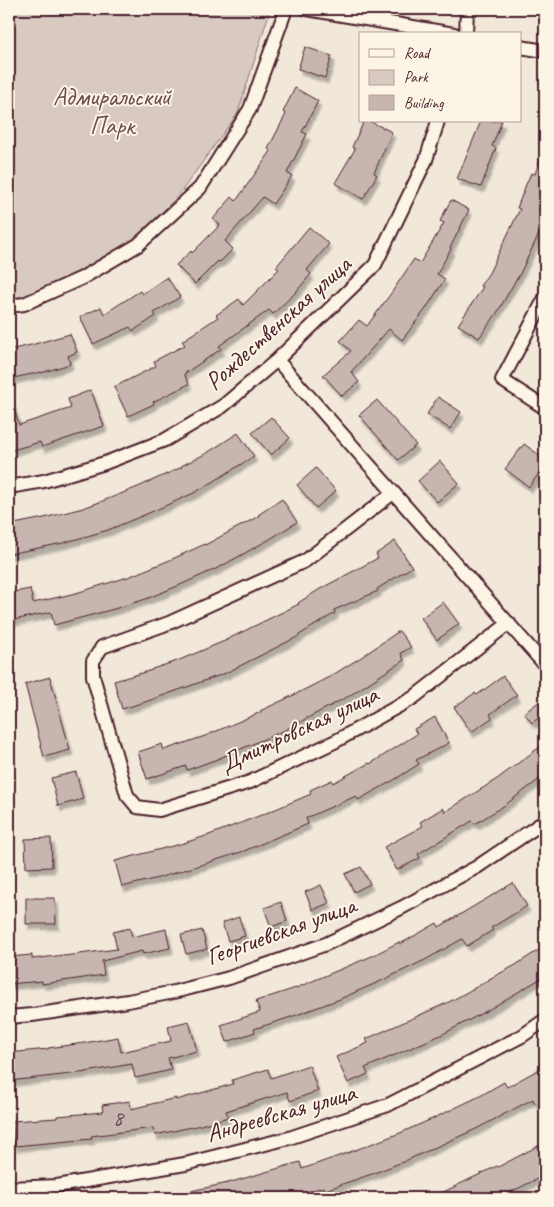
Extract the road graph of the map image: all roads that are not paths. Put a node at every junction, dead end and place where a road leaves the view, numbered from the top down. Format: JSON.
{"nodes":[{"id":1,"x":286,"y":9,"type":"edge"},
{"id":2,"x":307,"y":9,"type":"edge"},
{"id":3,"x":466,"y":9,"type":"edge"},
{"id":4,"x":442,"y":32,"type":"edge"},
{"id":5,"x":466,"y":32,"type":"edge"},
{"id":6,"x":522,"y":46,"type":"edge"},
{"id":7,"x":545,"y":52,"type":"edge"},
{"id":8,"x":438,"y":122,"type":"edge"},
{"id":9,"x":545,"y":298,"type":"edge"},
{"id":10,"x":9,"y":306,"type":"edge"},
{"id":11,"x":277,"y":360,"type":"junction"},
{"id":12,"x":545,"y":408,"type":"edge"},
{"id":13,"x":9,"y":487,"type":"edge"},
{"id":14,"x":393,"y":492,"type":"junction"},
{"id":15,"x":509,"y":623,"type":"junction"},
{"id":16,"x":545,"y":665,"type":"edge"},
{"id":17,"x":545,"y":821,"type":"edge"},
{"id":18,"x":9,"y":1017,"type":"edge"},
{"id":19,"x":545,"y":1020,"type":"edge"},
{"id":20,"x":9,"y":1188,"type":"edge"}],
"edges":[{"from":1,"to":10,"type":"street"},
{"from":2,"to":4,"type":"street"},
{"from":3,"to":5,"type":"street"},
{"from":6,"to":7,"type":"street"},
{"from":8,"to":11,"type":"street","name":"Рождественская улица"},
{"from":9,"to":12,"type":"street"},
{"from":11,"to":13,"type":"street","name":"Рождественская улица"},
{"from":11,"to":14,"type":"street"},
{"from":14,"to":15,"type":"street"},
{"from":14,"to":15,"type":"street","name":"Дмитровская улица"},
{"from":15,"to":16,"type":"street"},
{"from":17,"to":18,"type":"street","name":"Георгиевская улица"},
{"from":19,"to":20,"type":"street","name":"Андреевская улица"}]}
